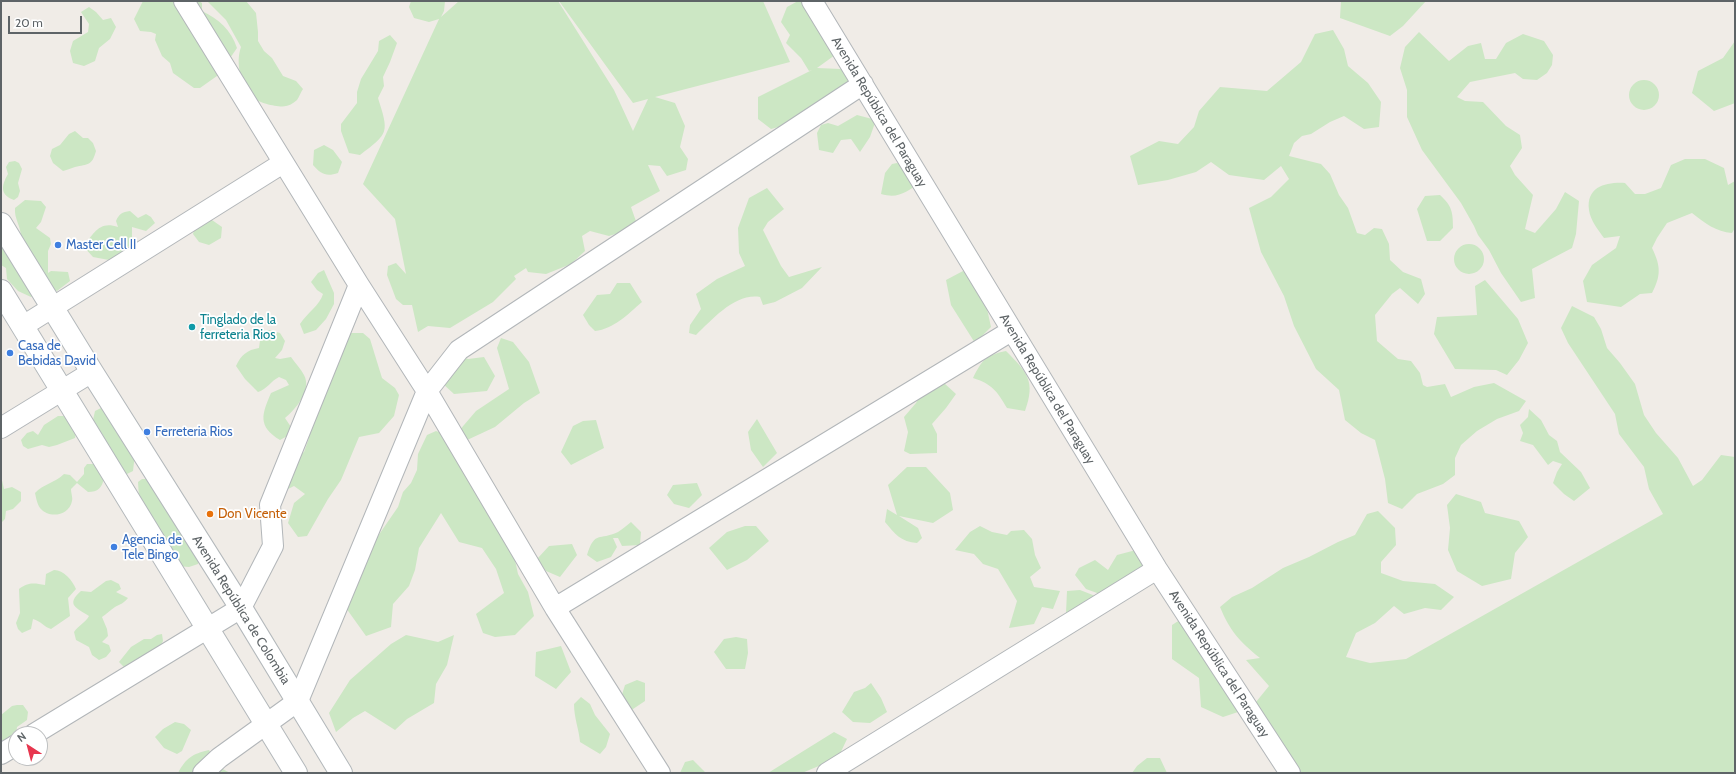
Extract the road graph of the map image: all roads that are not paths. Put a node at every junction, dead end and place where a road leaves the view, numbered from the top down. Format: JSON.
{"nodes":[{"id":1,"x":184,"y":1,"type":"edge"},
{"id":2,"x":812,"y":1,"type":"edge"},
{"id":3,"x":862,"y":84,"type":"junction"},
{"id":4,"x":283,"y":163,"type":"junction"},
{"id":5,"x":1,"y":224,"type":"edge"},
{"id":6,"x":359,"y":285,"type":"junction"},
{"id":7,"x":1,"y":291,"type":"edge"},
{"id":8,"x":53,"y":306,"type":"junction"},
{"id":9,"x":23,"y":326,"type":"junction"},
{"id":10,"x":1011,"y":331,"type":"junction"},
{"id":11,"x":92,"y":372,"type":"junction"},
{"id":12,"x":62,"y":391,"type":"junction"},
{"id":13,"x":427,"y":391,"type":"junction"},
{"id":14,"x":1,"y":428,"type":"edge"},
{"id":15,"x":1157,"y":569,"type":"junction"},
{"id":16,"x":241,"y":608,"type":"junction"},
{"id":17,"x":555,"y":608,"type":"junction"},
{"id":18,"x":208,"y":628,"type":"junction"},
{"id":19,"x":298,"y":701,"type":"junction"},
{"id":20,"x":266,"y":724,"type":"junction"},
{"id":21,"x":47,"y":726,"type":"edge"},
{"id":22,"x":202,"y":773,"type":"edge"},
{"id":23,"x":296,"y":773,"type":"edge"},
{"id":24,"x":341,"y":773,"type":"edge"},
{"id":25,"x":660,"y":773,"type":"edge"},
{"id":26,"x":827,"y":773,"type":"edge"},
{"id":27,"x":1290,"y":773,"type":"edge"}],
"edges":[{"from":1,"to":4,"type":"street"},
{"from":2,"to":3,"type":"street","name":"Avenida República del Paraguay"},
{"from":3,"to":10,"type":"street","name":"Avenida República del Paraguay"},
{"from":3,"to":13,"type":"street"},
{"from":4,"to":6,"type":"street"},
{"from":4,"to":8,"type":"street"},
{"from":5,"to":8,"type":"street","name":"Avenida República de Colombia"},
{"from":6,"to":13,"type":"street"},
{"from":6,"to":16,"type":"street"},
{"from":7,"to":9,"type":"street"},
{"from":8,"to":9,"type":"street"},
{"from":8,"to":11,"type":"street","name":"Avenida República de Colombia"},
{"from":9,"to":12,"type":"street"},
{"from":10,"to":15,"type":"street","name":"Avenida República del Paraguay"},
{"from":10,"to":17,"type":"street"},
{"from":11,"to":12,"type":"street"},
{"from":11,"to":16,"type":"street","name":"Avenida República de Colombia"},
{"from":12,"to":14,"type":"street"},
{"from":12,"to":18,"type":"street"},
{"from":13,"to":17,"type":"street"},
{"from":13,"to":19,"type":"street"},
{"from":15,"to":26,"type":"street"},
{"from":15,"to":27,"type":"street","name":"Avenida República del Paraguay"},
{"from":16,"to":18,"type":"street"},
{"from":16,"to":19,"type":"street","name":"Avenida República de Colombia"},
{"from":17,"to":25,"type":"street"},
{"from":18,"to":20,"type":"street"},
{"from":18,"to":21,"type":"street"},
{"from":19,"to":20,"type":"street"},
{"from":19,"to":24,"type":"street","name":"Avenida República de Colombia"},
{"from":20,"to":22,"type":"street"},
{"from":20,"to":23,"type":"street"}]}
